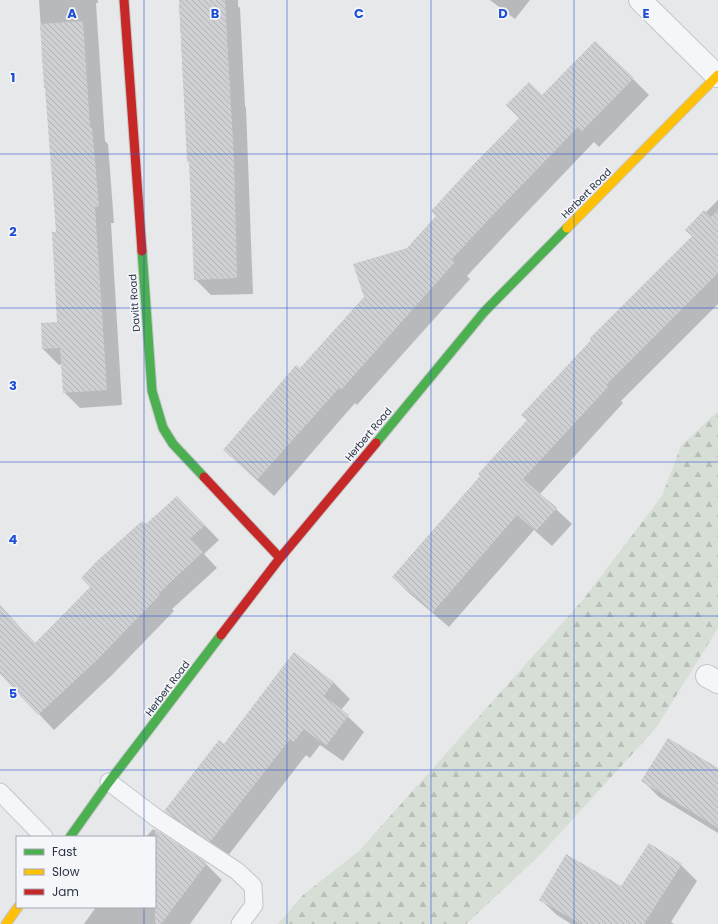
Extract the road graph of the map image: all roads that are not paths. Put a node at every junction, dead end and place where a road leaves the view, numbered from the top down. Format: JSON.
{"nodes":[{"id":1,"x":124,"y":0,"type":"edge"},
{"id":2,"x":640,"y":0,"type":"edge"},
{"id":3,"x":718,"y":76,"type":"edge"},
{"id":4,"x":280,"y":558,"type":"junction"},
{"id":5,"x":109,"y":782,"type":"junction"},
{"id":6,"x":0,"y":792,"type":"edge"},
{"id":7,"x":43,"y":836,"type":"edge"},
{"id":8,"x":71,"y":836,"type":"edge"},
{"id":9,"x":17,"y":908,"type":"edge"},
{"id":10,"x":6,"y":924,"type":"edge"},
{"id":11,"x":240,"y":924,"type":"edge"}],
"edges":[{"from":1,"to":4,"type":"street","name":"Davitt Road"},
{"from":2,"to":3,"type":"street"},
{"from":3,"to":4,"type":"street","name":"Herbert Road"},
{"from":4,"to":5,"type":"street","name":"Herbert Road"},
{"from":5,"to":8,"type":"street","name":"Herbert Road"},
{"from":5,"to":11,"type":"lane"},
{"from":6,"to":7,"type":"lane"},
{"from":9,"to":10,"type":"street"}]}
